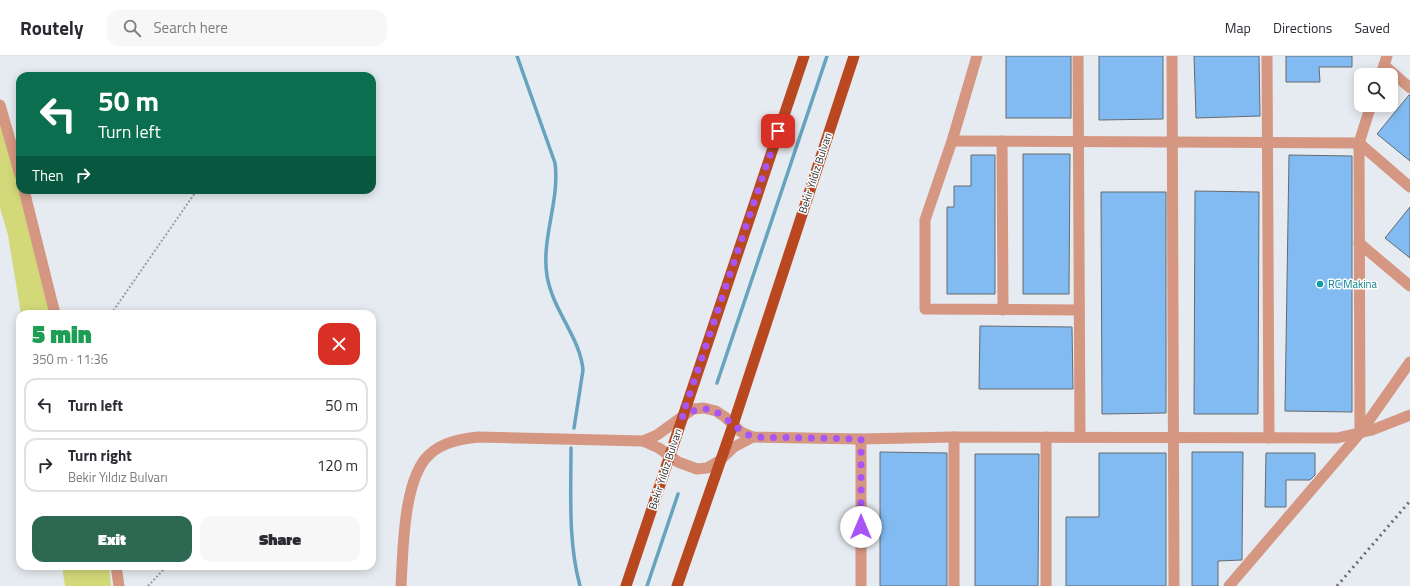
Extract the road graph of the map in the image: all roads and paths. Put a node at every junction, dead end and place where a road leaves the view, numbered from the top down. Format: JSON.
{"nodes":[{"id":1,"x":804,"y":56,"type":"edge"},
{"id":2,"x":854,"y":56,"type":"edge"},
{"id":3,"x":977,"y":56,"type":"edge"},
{"id":4,"x":1078,"y":56,"type":"edge"},
{"id":5,"x":1172,"y":56,"type":"edge"},
{"id":6,"x":1267,"y":56,"type":"edge"},
{"id":7,"x":1384,"y":65,"type":"edge"},
{"id":8,"x":1410,"y":88,"type":"edge"},
{"id":9,"x":0,"y":105,"type":"edge"},
{"id":10,"x":1369,"y":112,"type":"edge"},
{"id":11,"x":952,"y":141,"type":"junction"},
{"id":12,"x":1002,"y":141,"type":"junction"},
{"id":13,"x":1079,"y":142,"type":"junction"},
{"id":14,"x":1172,"y":142,"type":"junction"},
{"id":15,"x":1268,"y":142,"type":"junction"},
{"id":16,"x":1359,"y":143,"type":"junction"},
{"id":17,"x":16,"y":161,"type":"edge"},
{"id":18,"x":1410,"y":187,"type":"edge"},
{"id":19,"x":25,"y":194,"type":"edge"},
{"id":20,"x":194,"y":194,"type":"edge"},
{"id":21,"x":1360,"y":243,"type":"junction"},
{"id":22,"x":1410,"y":286,"type":"edge"},
{"id":23,"x":54,"y":310,"type":"edge"},
{"id":24,"x":114,"y":310,"type":"edge"},
{"id":25,"x":1003,"y":310,"type":"junction"},
{"id":26,"x":1079,"y":310,"type":"junction"},
{"id":27,"x":1410,"y":362,"type":"edge"},
{"id":28,"x":1410,"y":415,"type":"edge"},
{"id":29,"x":682,"y":417,"type":"junction"},
{"id":30,"x":733,"y":425,"type":"junction"},
{"id":31,"x":1360,"y":433,"type":"junction"},
{"id":32,"x":753,"y":437,"type":"junction"},
{"id":33,"x":954,"y":437,"type":"junction"},
{"id":34,"x":1046,"y":437,"type":"junction"},
{"id":35,"x":1080,"y":437,"type":"junction"},
{"id":36,"x":1173,"y":438,"type":"junction"},
{"id":37,"x":1269,"y":438,"type":"junction"},
{"id":38,"x":861,"y":439,"type":"junction"},
{"id":39,"x":644,"y":441,"type":"junction"},
{"id":40,"x":669,"y":457,"type":"junction"},
{"id":41,"x":719,"y":461,"type":"junction"},
{"id":42,"x":117,"y":570,"type":"edge"},
{"id":43,"x":163,"y":570,"type":"edge"},
{"id":44,"x":119,"y":586,"type":"edge"},
{"id":45,"x":148,"y":586,"type":"edge"},
{"id":46,"x":401,"y":586,"type":"edge"},
{"id":47,"x":626,"y":586,"type":"edge"},
{"id":48,"x":677,"y":586,"type":"edge"},
{"id":49,"x":861,"y":586,"type":"edge"},
{"id":50,"x":954,"y":586,"type":"edge"},
{"id":51,"x":1046,"y":586,"type":"edge"},
{"id":52,"x":1174,"y":586,"type":"edge"},
{"id":53,"x":1229,"y":586,"type":"edge"}],
"edges":[{"from":1,"to":29,"type":"main road","name":"Bekir Yıldız Bulvarı"},
{"from":2,"to":30,"type":"main road","name":"Bekir Yıldız Bulvarı"},
{"from":3,"to":11,"type":"street"},
{"from":4,"to":13,"type":"street"},
{"from":5,"to":14,"type":"street"},
{"from":6,"to":15,"type":"street"},
{"from":7,"to":8,"type":"street"},
{"from":9,"to":17,"type":"street"},
{"from":10,"to":16,"type":"street"},
{"from":11,"to":12,"type":"street"},
{"from":11,"to":25,"type":"street"},
{"from":12,"to":13,"type":"street"},
{"from":12,"to":25,"type":"street"},
{"from":13,"to":14,"type":"street"},
{"from":13,"to":26,"type":"street"},
{"from":14,"to":15,"type":"street"},
{"from":14,"to":36,"type":"street"},
{"from":15,"to":16,"type":"street"},
{"from":15,"to":37,"type":"street"},
{"from":16,"to":18,"type":"street"},
{"from":16,"to":21,"type":"street"},
{"from":19,"to":23,"type":"street"},
{"from":20,"to":24,"type":"path"},
{"from":21,"to":22,"type":"street"},
{"from":21,"to":31,"type":"street"},
{"from":25,"to":26,"type":"street"},
{"from":26,"to":35,"type":"street"},
{"from":27,"to":31,"type":"street"},
{"from":28,"to":31,"type":"street"},
{"from":29,"to":30,"type":"street"},
{"from":29,"to":39,"type":"street"},
{"from":29,"to":40,"type":"main road","name":"Bekir Yıldız Bulvarı"},
{"from":30,"to":32,"type":"street"},
{"from":30,"to":41,"type":"main road","name":"Bekir Yıldız Bulvarı"},
{"from":31,"to":37,"type":"street"},
{"from":31,"to":53,"type":"street"},
{"from":32,"to":38,"type":"street"},
{"from":32,"to":41,"type":"street"},
{"from":33,"to":34,"type":"street"},
{"from":33,"to":38,"type":"street"},
{"from":33,"to":50,"type":"street"},
{"from":34,"to":35,"type":"street"},
{"from":34,"to":51,"type":"street"},
{"from":35,"to":36,"type":"street"},
{"from":36,"to":37,"type":"street"},
{"from":36,"to":52,"type":"street"},
{"from":38,"to":49,"type":"street"},
{"from":39,"to":40,"type":"street"},
{"from":39,"to":46,"type":"street"},
{"from":40,"to":41,"type":"street"},
{"from":40,"to":47,"type":"main road","name":"Bekir Yıldız Bulvarı"},
{"from":41,"to":48,"type":"main road","name":"Bekir Yıldız Bulvarı"},
{"from":42,"to":44,"type":"street"},
{"from":43,"to":45,"type":"path"}]}
